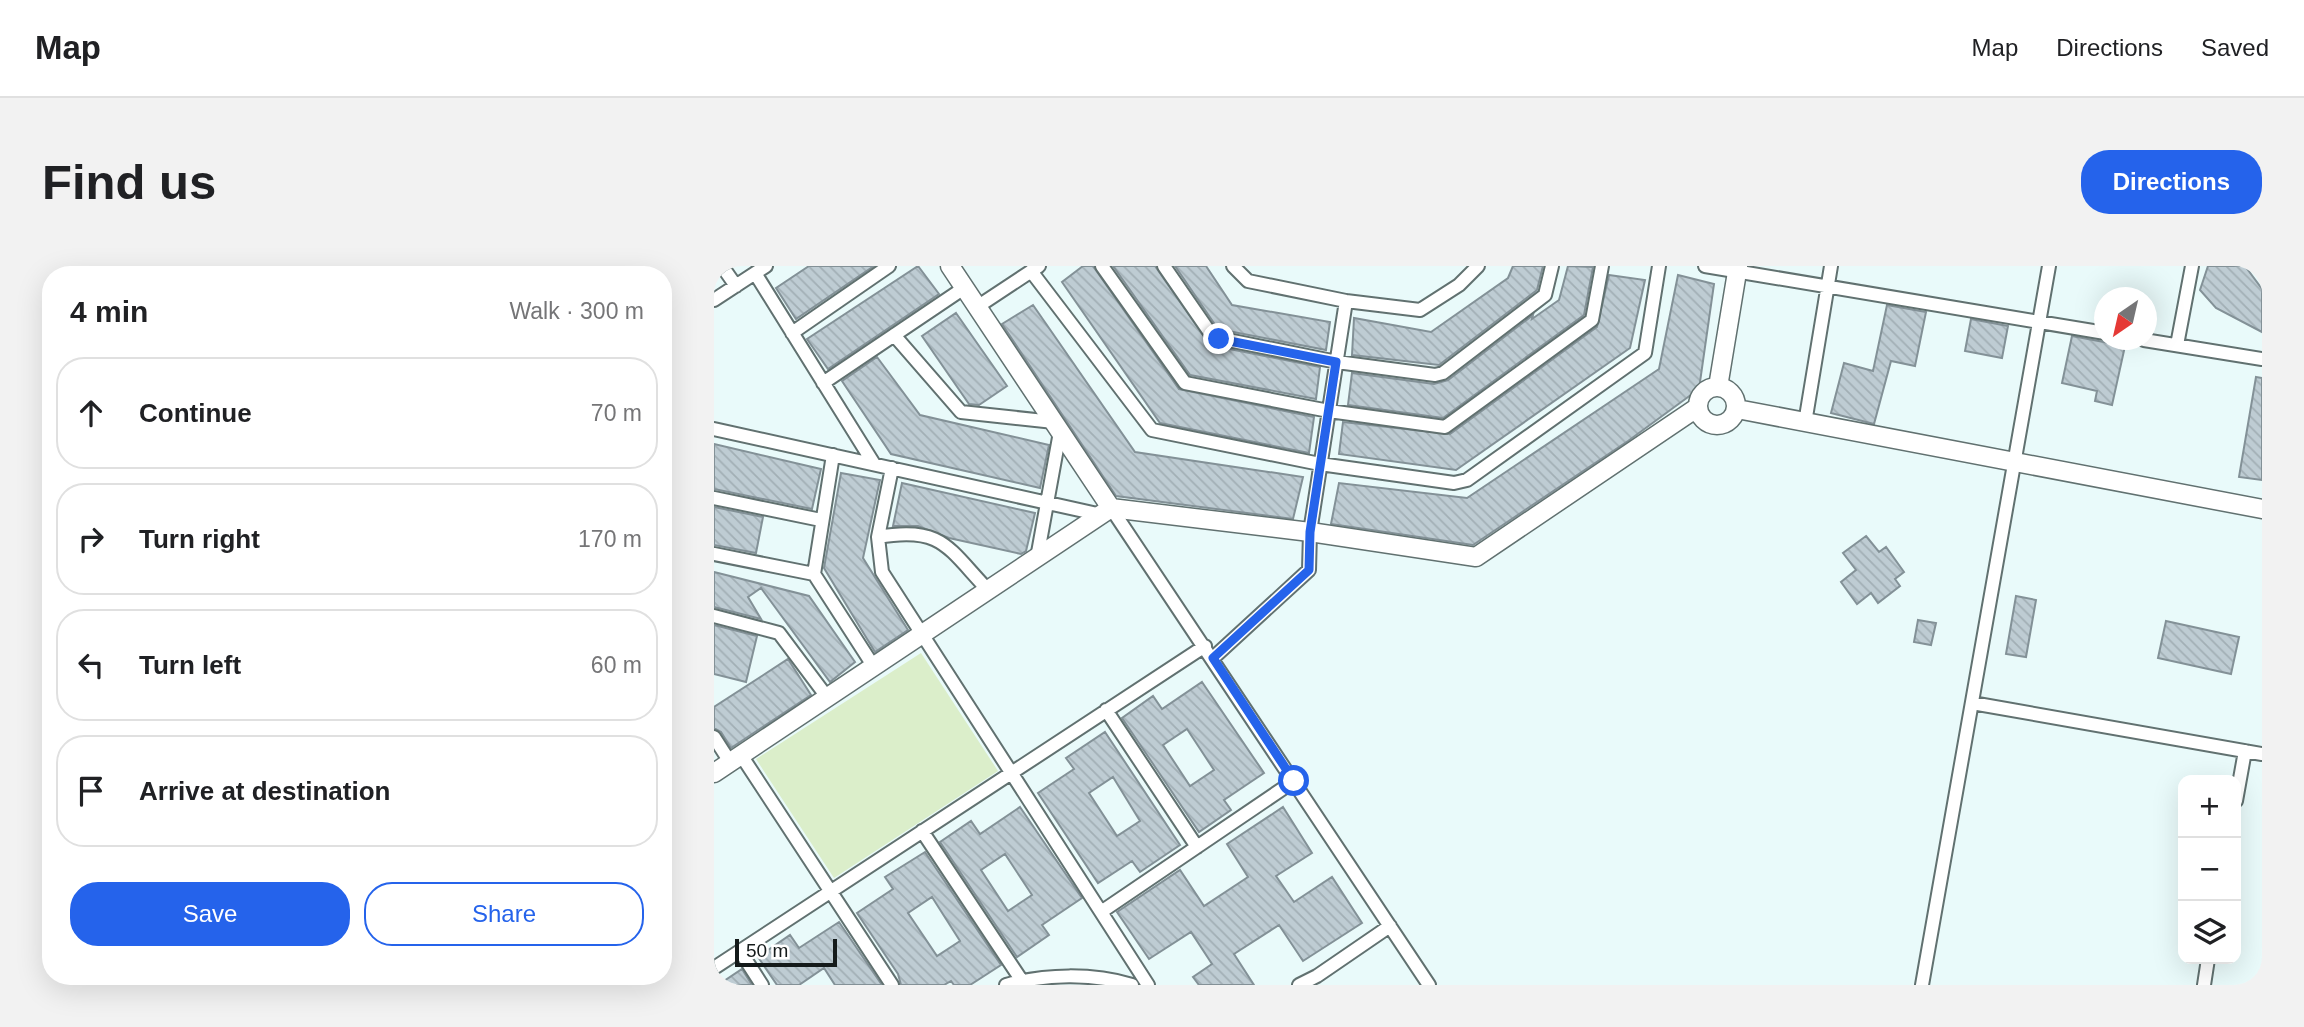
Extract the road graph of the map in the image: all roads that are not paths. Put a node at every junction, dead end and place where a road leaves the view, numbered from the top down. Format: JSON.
{"nodes":[{"id":1,"x":722,"y":266,"type":"edge"},
{"id":2,"x":889,"y":266,"type":"edge"},
{"id":3,"x":950,"y":266,"type":"edge"},
{"id":4,"x":1102,"y":266,"type":"edge"},
{"id":5,"x":1164,"y":266,"type":"edge"},
{"id":6,"x":1233,"y":266,"type":"edge"},
{"id":7,"x":1478,"y":266,"type":"edge"},
{"id":8,"x":1552,"y":266,"type":"edge"},
{"id":9,"x":1602,"y":266,"type":"edge"},
{"id":10,"x":1660,"y":266,"type":"edge"},
{"id":11,"x":1705,"y":266,"type":"edge"},
{"id":12,"x":1831,"y":266,"type":"edge"},
{"id":13,"x":2049,"y":266,"type":"edge"},
{"id":14,"x":2192,"y":266,"type":"edge"},
{"id":15,"x":1035,"y":269,"type":"edge"},
{"id":16,"x":1737,"y":269,"type":"edge"},
{"id":17,"x":760,"y":270,"type":"edge"},
{"id":18,"x":736,"y":286,"type":"junction"},
{"id":19,"x":1827,"y":287,"type":"junction"},
{"id":20,"x":964,"y":288,"type":"junction"},
{"id":21,"x":714,"y":300,"type":"edge"},
{"id":22,"x":1346,"y":301,"type":"junction"},
{"id":23,"x":977,"y":307,"type":"junction"},
{"id":24,"x":2039,"y":322,"type":"junction"},
{"id":25,"x":2094,"y":331,"type":"edge"},
{"id":26,"x":792,"y":333,"type":"junction"},
{"id":27,"x":894,"y":335,"type":"junction"},
{"id":28,"x":2157,"y":342,"type":"edge"},
{"id":29,"x":2177,"y":345,"type":"junction"},
{"id":30,"x":2262,"y":359,"type":"edge"},
{"id":31,"x":1336,"y":362,"type":"junction"},
{"id":32,"x":823,"y":383,"type":"junction"},
{"id":33,"x":1718,"y":387,"type":"junction"},
{"id":34,"x":1698,"y":407,"type":"junction"},
{"id":35,"x":1737,"y":409,"type":"junction"},
{"id":36,"x":1329,"y":411,"type":"junction"},
{"id":37,"x":1805,"y":423,"type":"junction"},
{"id":38,"x":1057,"y":427,"type":"junction"},
{"id":39,"x":714,"y":429,"type":"edge"},
{"id":40,"x":833,"y":455,"type":"junction"},
{"id":41,"x":874,"y":464,"type":"junction"},
{"id":42,"x":1321,"y":464,"type":"junction"},
{"id":43,"x":2014,"y":464,"type":"junction"},
{"id":44,"x":892,"y":468,"type":"junction"},
{"id":45,"x":714,"y":498,"type":"edge"},
{"id":46,"x":1047,"y":503,"type":"junction"},
{"id":47,"x":2262,"y":509,"type":"edge"},
{"id":48,"x":1107,"y":511,"type":"junction"},
{"id":49,"x":821,"y":520,"type":"junction"},
{"id":50,"x":1310,"y":532,"type":"junction"},
{"id":51,"x":878,"y":537,"type":"junction"},
{"id":52,"x":714,"y":554,"type":"edge"},
{"id":53,"x":1037,"y":558,"type":"junction"},
{"id":54,"x":814,"y":574,"type":"junction"},
{"id":55,"x":988,"y":590,"type":"junction"},
{"id":56,"x":714,"y":616,"type":"edge"},
{"id":57,"x":923,"y":635,"type":"junction"},
{"id":58,"x":1205,"y":646,"type":"junction"},
{"id":59,"x":1213,"y":658,"type":"junction"},
{"id":60,"x":874,"y":667,"type":"junction"},
{"id":61,"x":827,"y":697,"type":"junction"},
{"id":62,"x":1972,"y":703,"type":"junction"},
{"id":63,"x":1106,"y":710,"type":"junction"},
{"id":64,"x":714,"y":737,"type":"edge"},
{"id":65,"x":2245,"y":751,"type":"junction"},
{"id":66,"x":2262,"y":754,"type":"edge"},
{"id":67,"x":735,"y":759,"type":"junction"},
{"id":68,"x":714,"y":773,"type":"edge"},
{"id":69,"x":1011,"y":773,"type":"junction"},
{"id":70,"x":2241,"y":775,"type":"edge"},
{"id":71,"x":1294,"y":781,"type":"junction"},
{"id":72,"x":922,"y":831,"type":"junction"},
{"id":73,"x":1197,"y":847,"type":"junction"},
{"id":74,"x":830,"y":891,"type":"junction"},
{"id":75,"x":1101,"y":912,"type":"junction"},
{"id":76,"x":1390,"y":926,"type":"junction"},
{"id":77,"x":740,"y":951,"type":"junction"},
{"id":78,"x":2207,"y":964,"type":"edge"},
{"id":79,"x":714,"y":968,"type":"edge"},
{"id":80,"x":1022,"y":981,"type":"junction"},
{"id":81,"x":762,"y":985,"type":"edge"},
{"id":82,"x":892,"y":985,"type":"edge"},
{"id":83,"x":1006,"y":985,"type":"edge"},
{"id":84,"x":1132,"y":985,"type":"edge"},
{"id":85,"x":1148,"y":985,"type":"edge"},
{"id":86,"x":1299,"y":985,"type":"edge"},
{"id":87,"x":1429,"y":985,"type":"edge"},
{"id":88,"x":1922,"y":985,"type":"edge"},
{"id":89,"x":2204,"y":985,"type":"edge"}],
"edges":[{"from":1,"to":18,"type":"street"},
{"from":2,"to":26,"type":"street"},
{"from":3,"to":20,"type":"street"},
{"from":4,"to":36,"type":"street"},
{"from":5,"to":31,"type":"street"},
{"from":6,"to":22,"type":"street"},
{"from":7,"to":22,"type":"street"},
{"from":8,"to":31,"type":"street"},
{"from":9,"to":36,"type":"street"},
{"from":10,"to":42,"type":"street"},
{"from":11,"to":16,"type":"street"},
{"from":12,"to":19,"type":"street"},
{"from":13,"to":24,"type":"street"},
{"from":14,"to":29,"type":"street"},
{"from":15,"to":23,"type":"street"},
{"from":15,"to":42,"type":"street"},
{"from":16,"to":19,"type":"street"},
{"from":16,"to":33,"type":"street"},
{"from":17,"to":18,"type":"street"},
{"from":17,"to":26,"type":"street"},
{"from":18,"to":21,"type":"street"},
{"from":19,"to":24,"type":"street"},
{"from":19,"to":37,"type":"street"},
{"from":20,"to":23,"type":"street"},
{"from":20,"to":27,"type":"street"},
{"from":22,"to":31,"type":"street"},
{"from":23,"to":38,"type":"street"},
{"from":24,"to":25,"type":"street"},
{"from":24,"to":43,"type":"street"},
{"from":26,"to":32,"type":"street"},
{"from":27,"to":32,"type":"street"},
{"from":27,"to":38,"type":"street"},
{"from":28,"to":29,"type":"street"},
{"from":29,"to":30,"type":"street"},
{"from":31,"to":36,"type":"street"},
{"from":32,"to":41,"type":"street"},
{"from":33,"to":34,"type":"street"},
{"from":33,"to":35,"type":"street"},
{"from":34,"to":35,"type":"street"},
{"from":34,"to":50,"type":"street"},
{"from":35,"to":37,"type":"street"},
{"from":36,"to":42,"type":"street"},
{"from":37,"to":43,"type":"street"},
{"from":38,"to":46,"type":"street"},
{"from":38,"to":48,"type":"street"},
{"from":39,"to":40,"type":"street"},
{"from":40,"to":41,"type":"street"},
{"from":40,"to":49,"type":"street"},
{"from":41,"to":44,"type":"street"},
{"from":42,"to":50,"type":"street"},
{"from":43,"to":47,"type":"street"},
{"from":43,"to":62,"type":"street"},
{"from":44,"to":46,"type":"street"},
{"from":44,"to":51,"type":"street"},
{"from":45,"to":49,"type":"street"},
{"from":46,"to":48,"type":"street"},
{"from":46,"to":53,"type":"street"},
{"from":48,"to":50,"type":"street"},
{"from":48,"to":53,"type":"street"},
{"from":48,"to":58,"type":"street"},
{"from":49,"to":54,"type":"street"},
{"from":50,"to":59,"type":"street"},
{"from":51,"to":55,"type":"street"},
{"from":51,"to":57,"type":"street"},
{"from":52,"to":54,"type":"street"},
{"from":53,"to":55,"type":"street"},
{"from":54,"to":60,"type":"street"},
{"from":55,"to":57,"type":"street"},
{"from":56,"to":61,"type":"street"},
{"from":57,"to":60,"type":"street"},
{"from":57,"to":69,"type":"street"},
{"from":58,"to":59,"type":"street"},
{"from":58,"to":63,"type":"street"},
{"from":59,"to":71,"type":"street"},
{"from":60,"to":61,"type":"street"},
{"from":61,"to":67,"type":"street"},
{"from":62,"to":65,"type":"street"},
{"from":62,"to":88,"type":"street"},
{"from":63,"to":69,"type":"street"},
{"from":63,"to":73,"type":"street"},
{"from":64,"to":67,"type":"street"},
{"from":65,"to":66,"type":"street"},
{"from":65,"to":70,"type":"street"},
{"from":67,"to":68,"type":"street"},
{"from":67,"to":74,"type":"street"},
{"from":69,"to":72,"type":"street"},
{"from":69,"to":75,"type":"street"},
{"from":71,"to":73,"type":"street"},
{"from":71,"to":76,"type":"street"},
{"from":72,"to":74,"type":"street"},
{"from":72,"to":80,"type":"street"},
{"from":73,"to":75,"type":"street"},
{"from":74,"to":77,"type":"street"},
{"from":74,"to":82,"type":"street"},
{"from":75,"to":85,"type":"street"},
{"from":76,"to":86,"type":"street"},
{"from":76,"to":87,"type":"street"},
{"from":77,"to":79,"type":"street"},
{"from":77,"to":81,"type":"street"},
{"from":78,"to":89,"type":"street"},
{"from":80,"to":83,"type":"street"},
{"from":80,"to":84,"type":"street"}]}
